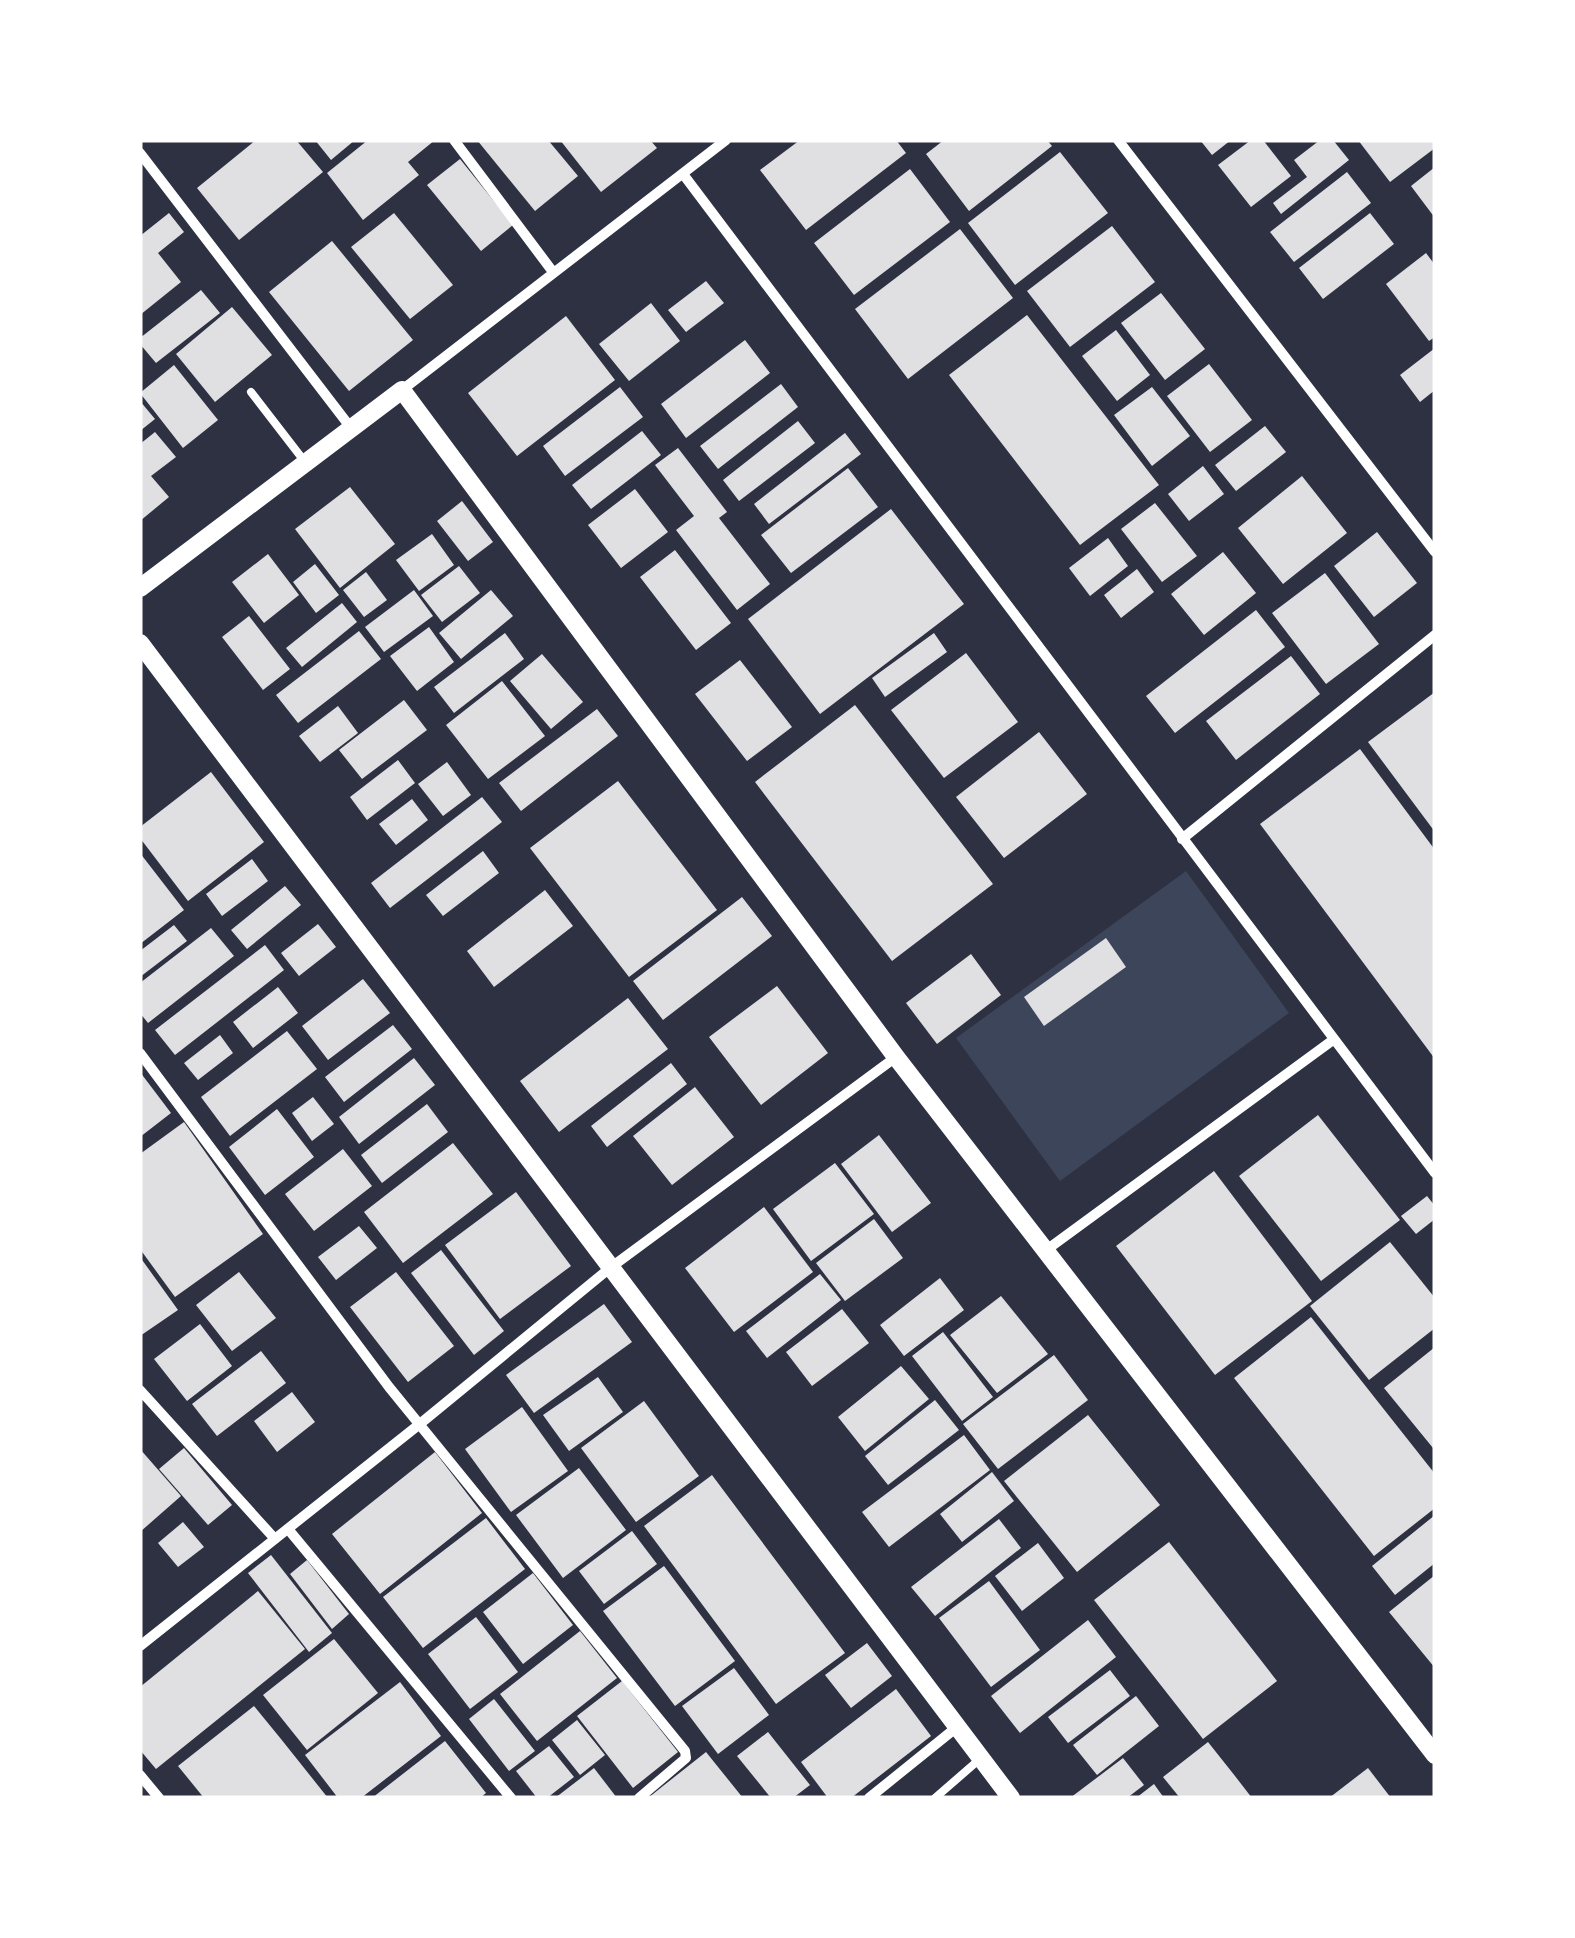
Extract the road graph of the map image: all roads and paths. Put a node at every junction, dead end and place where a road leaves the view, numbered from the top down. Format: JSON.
{"nodes":[{"id":1,"x":454,"y":140,"type":"edge"},
{"id":2,"x":726,"y":140,"type":"edge"},
{"id":3,"x":1118,"y":140,"type":"edge"},
{"id":4,"x":140,"y":153,"type":"edge"},
{"id":5,"x":684,"y":174,"type":"junction"},
{"id":6,"x":554,"y":272,"type":"junction"},
{"id":7,"x":402,"y":390,"type":"junction"},
{"id":8,"x":250,"y":392,"type":"dead end"},
{"id":9,"x":351,"y":428,"type":"junction"},
{"id":10,"x":305,"y":462,"type":"junction"},
{"id":11,"x":1435,"y":552,"type":"edge"},
{"id":12,"x":140,"y":588,"type":"edge"},
{"id":13,"x":1435,"y":635,"type":"edge"},
{"id":14,"x":140,"y":643,"type":"edge"},
{"id":15,"x":1182,"y":839,"type":"junction"},
{"id":16,"x":1333,"y":1040,"type":"junction"},
{"id":17,"x":140,"y":1053,"type":"edge"},
{"id":18,"x":896,"y":1057,"type":"junction"},
{"id":19,"x":1435,"y":1173,"type":"edge"},
{"id":20,"x":1045,"y":1251,"type":"junction"},
{"id":21,"x":610,"y":1268,"type":"junction"},
{"id":22,"x":140,"y":1390,"type":"edge"},
{"id":23,"x":421,"y":1423,"type":"junction"},
{"id":24,"x":288,"y":1528,"type":"junction"},
{"id":25,"x":275,"y":1539,"type":"junction"},
{"id":26,"x":140,"y":1646,"type":"edge"},
{"id":27,"x":957,"y":1727,"type":"junction"},
{"id":28,"x":1435,"y":1754,"type":"edge"},
{"id":29,"x":980,"y":1758,"type":"junction"},
{"id":30,"x":140,"y":1775,"type":"edge"},
{"id":31,"x":159,"y":1798,"type":"edge"},
{"id":32,"x":511,"y":1798,"type":"edge"},
{"id":33,"x":639,"y":1798,"type":"edge"},
{"id":34,"x":869,"y":1798,"type":"edge"},
{"id":35,"x":936,"y":1798,"type":"edge"},
{"id":36,"x":1011,"y":1798,"type":"edge"}],
"edges":[{"from":1,"to":6,"type":"street"},
{"from":2,"to":5,"type":"street"},
{"from":3,"to":11,"type":"street"},
{"from":4,"to":9,"type":"street"},
{"from":5,"to":6,"type":"street"},
{"from":5,"to":15,"type":"street"},
{"from":6,"to":7,"type":"street"},
{"from":7,"to":9,"type":"street"},
{"from":7,"to":18,"type":"street"},
{"from":8,"to":10,"type":"lane"},
{"from":9,"to":10,"type":"street"},
{"from":10,"to":12,"type":"street"},
{"from":13,"to":15,"type":"street"},
{"from":14,"to":21,"type":"street"},
{"from":15,"to":16,"type":"street"},
{"from":16,"to":19,"type":"street"},
{"from":16,"to":20,"type":"street"},
{"from":17,"to":23,"type":"street"},
{"from":18,"to":20,"type":"street"},
{"from":18,"to":21,"type":"street"},
{"from":20,"to":28,"type":"street"},
{"from":21,"to":23,"type":"street"},
{"from":21,"to":27,"type":"street"},
{"from":22,"to":25,"type":"street"},
{"from":23,"to":24,"type":"street"},
{"from":23,"to":33,"type":"street"},
{"from":24,"to":25,"type":"street"},
{"from":24,"to":32,"type":"street"},
{"from":25,"to":26,"type":"street"},
{"from":27,"to":29,"type":"street"},
{"from":27,"to":34,"type":"street"},
{"from":29,"to":35,"type":"lane"},
{"from":29,"to":36,"type":"street"},
{"from":30,"to":31,"type":"street"}]}
